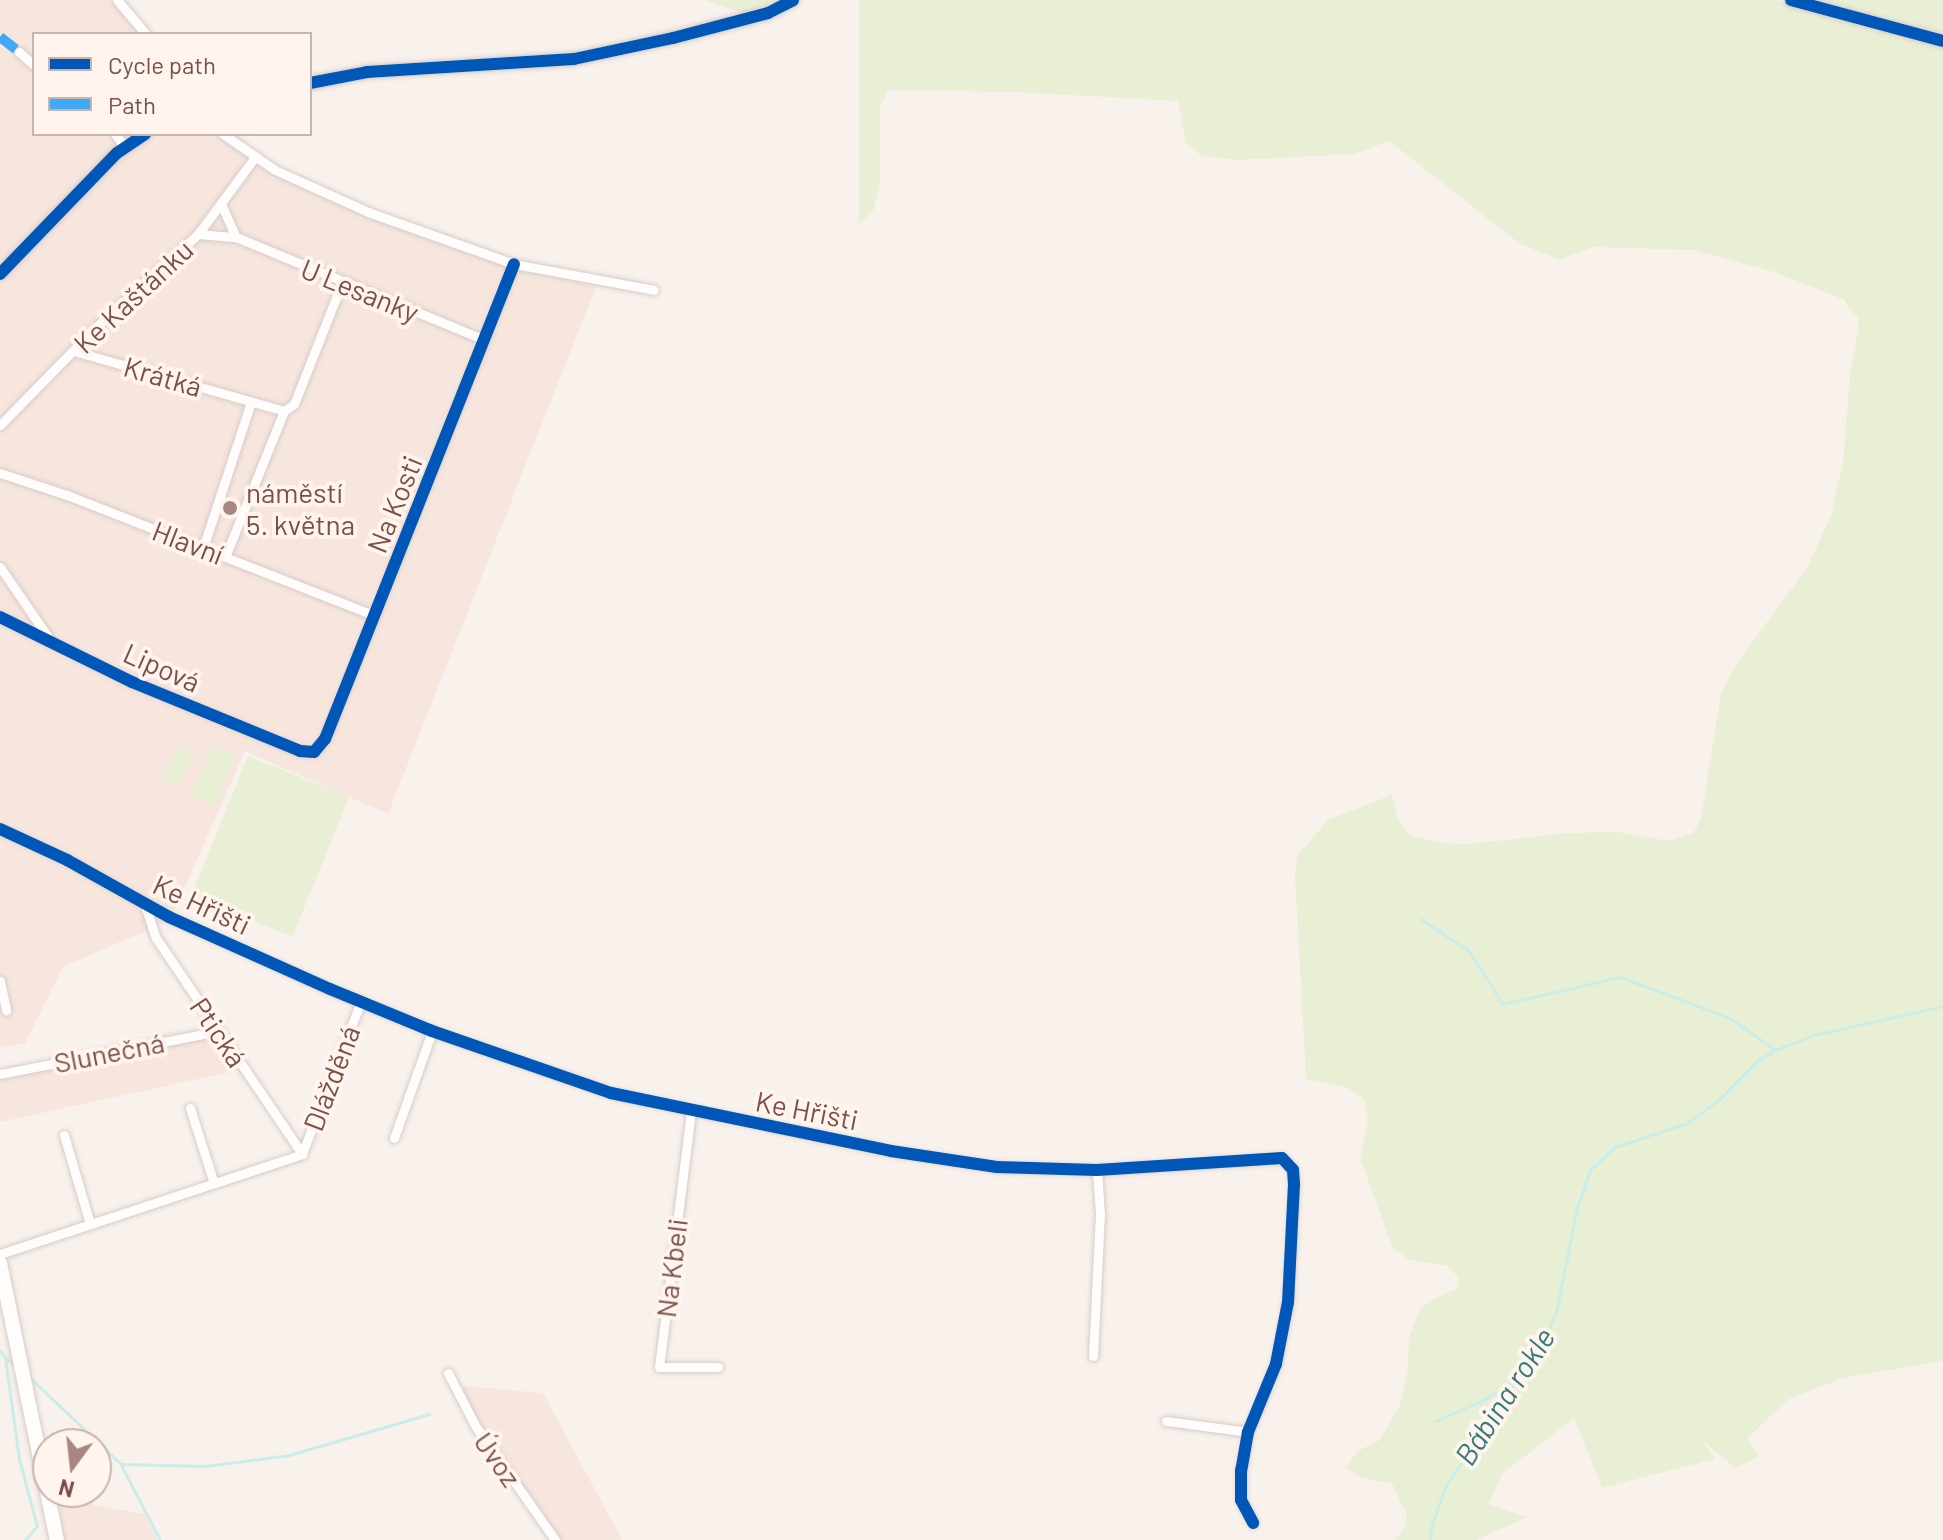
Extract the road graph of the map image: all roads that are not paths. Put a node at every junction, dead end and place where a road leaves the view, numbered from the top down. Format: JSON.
{"nodes":[{"id":1,"x":117,"y":0,"type":"edge"},
{"id":2,"x":793,"y":0,"type":"edge"},
{"id":3,"x":1791,"y":0,"type":"edge"},
{"id":4,"x":144,"y":32,"type":"edge"},
{"id":5,"x":1943,"y":41,"type":"edge"},
{"id":6,"x":19,"y":52,"type":"dead end"},
{"id":7,"x":32,"y":63,"type":"edge"},
{"id":8,"x":312,"y":83,"type":"edge"},
{"id":9,"x":117,"y":136,"type":"edge"},
{"id":10,"x":142,"y":136,"type":"edge"},
{"id":11,"x":226,"y":136,"type":"edge"},
{"id":12,"x":125,"y":147,"type":"junction"},
{"id":13,"x":255,"y":157,"type":"junction"},
{"id":14,"x":222,"y":206,"type":"junction"},
{"id":15,"x":198,"y":234,"type":"junction"},
{"id":16,"x":236,"y":237,"type":"junction"},
{"id":17,"x":514,"y":264,"type":"junction"},
{"id":18,"x":0,"y":274,"type":"edge"},
{"id":19,"x":342,"y":283,"type":"junction"},
{"id":20,"x":654,"y":290,"type":"dead end"},
{"id":21,"x":485,"y":340,"type":"junction"},
{"id":22,"x":74,"y":351,"type":"junction"},
{"id":23,"x":251,"y":402,"type":"junction"},
{"id":24,"x":284,"y":411,"type":"junction"},
{"id":25,"x":0,"y":425,"type":"edge"},
{"id":26,"x":0,"y":473,"type":"edge"},
{"id":27,"x":203,"y":548,"type":"junction"},
{"id":28,"x":225,"y":557,"type":"junction"},
{"id":29,"x":0,"y":567,"type":"edge"},
{"id":30,"x":375,"y":616,"type":"junction"},
{"id":31,"x":0,"y":617,"type":"edge"},
{"id":32,"x":51,"y":641,"type":"junction"},
{"id":33,"x":308,"y":753,"type":"joint"},
{"id":34,"x":0,"y":829,"type":"edge"},
{"id":35,"x":145,"y":905,"type":"junction"},
{"id":36,"x":0,"y":981,"type":"edge"},
{"id":37,"x":361,"y":1001,"type":"junction"},
{"id":38,"x":6,"y":1010,"type":"dead end"},
{"id":39,"x":219,"y":1031,"type":"junction"},
{"id":40,"x":432,"y":1031,"type":"junction"},
{"id":41,"x":0,"y":1074,"type":"edge"},
{"id":42,"x":190,"y":1108,"type":"dead end"},
{"id":43,"x":691,"y":1111,"type":"junction"},
{"id":44,"x":64,"y":1135,"type":"dead end"},
{"id":45,"x":394,"y":1138,"type":"dead end"},
{"id":46,"x":302,"y":1154,"type":"junction"},
{"id":47,"x":1097,"y":1170,"type":"junction"},
{"id":48,"x":214,"y":1183,"type":"junction"},
{"id":49,"x":90,"y":1224,"type":"junction"},
{"id":50,"x":0,"y":1254,"type":"edge"},
{"id":51,"x":0,"y":1263,"type":"edge"},
{"id":52,"x":1093,"y":1356,"type":"dead end"},
{"id":53,"x":718,"y":1367,"type":"dead end"},
{"id":54,"x":448,"y":1373,"type":"dead end"},
{"id":55,"x":1166,"y":1421,"type":"dead end"},
{"id":56,"x":34,"y":1428,"type":"edge"},
{"id":57,"x":1248,"y":1432,"type":"junction"},
{"id":58,"x":51,"y":1508,"type":"edge"},
{"id":59,"x":1253,"y":1523,"type":"dead end"},
{"id":60,"x":57,"y":1540,"type":"edge"},
{"id":61,"x":555,"y":1540,"type":"edge"}],
"edges":[{"from":1,"to":4,"type":"street"},
{"from":2,"to":8,"type":"street"},
{"from":3,"to":5,"type":"street"},
{"from":6,"to":7,"type":"street"},
{"from":9,"to":12,"type":"street"},
{"from":10,"to":12,"type":"street"},
{"from":11,"to":13,"type":"street"},
{"from":12,"to":18,"type":"street"},
{"from":13,"to":14,"type":"street","name":"Ke Kaštánku"},
{"from":13,"to":17,"type":"street"},
{"from":14,"to":15,"type":"street","name":"Ke Kaštánku"},
{"from":14,"to":16,"type":"street"},
{"from":15,"to":16,"type":"street","name":"U Lesanky"},
{"from":15,"to":22,"type":"street","name":"Ke Kaštánku"},
{"from":16,"to":19,"type":"street","name":"U Lesanky"},
{"from":17,"to":20,"type":"street"},
{"from":17,"to":21,"type":"street","name":"Na Kosti"},
{"from":19,"to":21,"type":"street","name":"U Lesanky"},
{"from":19,"to":24,"type":"street"},
{"from":21,"to":30,"type":"street","name":"Na Kosti"},
{"from":22,"to":23,"type":"street","name":"Krátká"},
{"from":22,"to":25,"type":"street","name":"Ke Kaštánku"},
{"from":23,"to":24,"type":"street"},
{"from":23,"to":27,"type":"street"},
{"from":24,"to":28,"type":"street"},
{"from":26,"to":27,"type":"street","name":"Hlavní"},
{"from":27,"to":28,"type":"street","name":"Hlavní"},
{"from":28,"to":30,"type":"street","name":"Hlavní"},
{"from":29,"to":32,"type":"street","name":"Lipová"},
{"from":30,"to":33,"type":"street","name":"Na Kosti"},
{"from":31,"to":32,"type":"street","name":"Lipová"},
{"from":32,"to":33,"type":"street","name":"Lipová"},
{"from":34,"to":35,"type":"street","name":"Ke Hřišti"},
{"from":35,"to":37,"type":"street","name":"Ke Hřišti"},
{"from":35,"to":39,"type":"street","name":"Ptická"},
{"from":36,"to":38,"type":"street"},
{"from":37,"to":40,"type":"street","name":"Ke Hřišti"},
{"from":37,"to":46,"type":"street","name":"Dlážděná"},
{"from":39,"to":41,"type":"street","name":"Slunečná"},
{"from":39,"to":46,"type":"street","name":"Ptická"},
{"from":40,"to":43,"type":"street","name":"Ke Hřišti"},
{"from":40,"to":45,"type":"street"},
{"from":42,"to":48,"type":"street"},
{"from":43,"to":47,"type":"street","name":"Ke Hřišti"},
{"from":43,"to":53,"type":"street","name":"Na Kbeli"},
{"from":44,"to":49,"type":"street"},
{"from":46,"to":48,"type":"street"},
{"from":47,"to":52,"type":"street"},
{"from":47,"to":57,"type":"street","name":"Ke Hřišti"},
{"from":48,"to":49,"type":"street"},
{"from":49,"to":50,"type":"street"},
{"from":51,"to":56,"type":"main road"},
{"from":54,"to":61,"type":"street","name":"Úvoz"},
{"from":55,"to":57,"type":"street"},
{"from":57,"to":59,"type":"street","name":"Ke Hřišti"},
{"from":58,"to":60,"type":"main road"}]}
